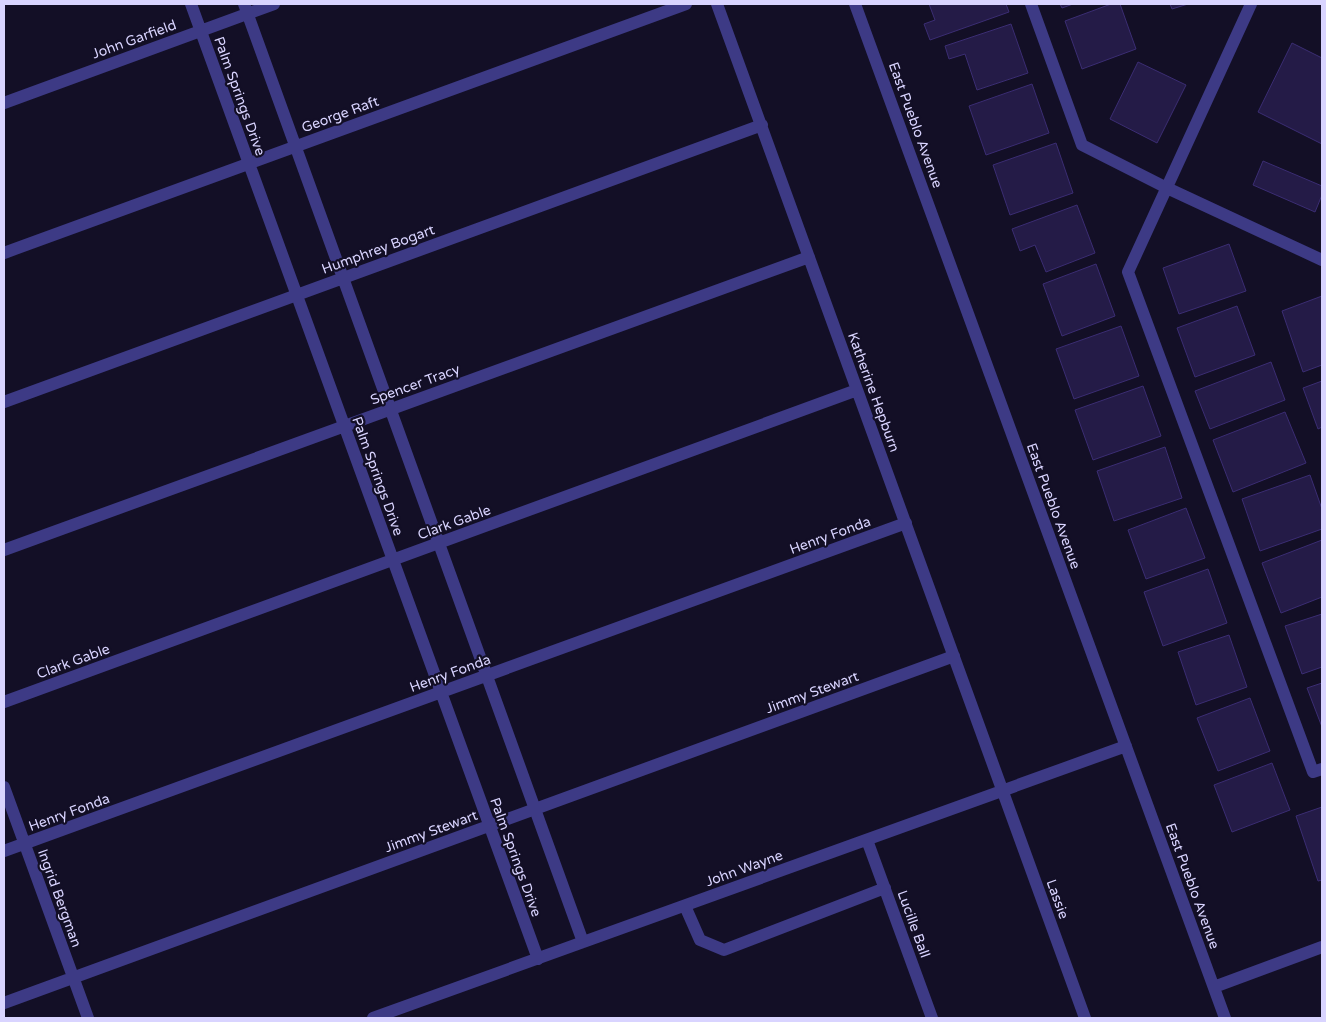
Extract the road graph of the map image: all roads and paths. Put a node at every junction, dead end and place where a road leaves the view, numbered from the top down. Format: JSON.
{"nodes":[{"id":1,"x":191,"y":4,"type":"edge"},
{"id":2,"x":274,"y":4,"type":"edge"},
{"id":3,"x":686,"y":4,"type":"edge"},
{"id":4,"x":717,"y":4,"type":"edge"},
{"id":5,"x":856,"y":4,"type":"edge"},
{"id":6,"x":1031,"y":4,"type":"edge"},
{"id":7,"x":1251,"y":4,"type":"edge"},
{"id":8,"x":246,"y":9,"type":"edge"},
{"id":9,"x":200,"y":31,"type":"junction"},
{"id":10,"x":4,"y":102,"type":"edge"},
{"id":11,"x":762,"y":125,"type":"junction"},
{"id":12,"x":296,"y":146,"type":"junction"},
{"id":13,"x":248,"y":163,"type":"junction"},
{"id":14,"x":1167,"y":188,"type":"junction"},
{"id":15,"x":4,"y":253,"type":"edge"},
{"id":16,"x":809,"y":257,"type":"junction"},
{"id":17,"x":1322,"y":260,"type":"edge"},
{"id":18,"x":343,"y":278,"type":"junction"},
{"id":19,"x":296,"y":295,"type":"junction"},
{"id":20,"x":857,"y":390,"type":"junction"},
{"id":21,"x":4,"y":402,"type":"edge"},
{"id":22,"x":391,"y":409,"type":"junction"},
{"id":23,"x":344,"y":426,"type":"junction"},
{"id":24,"x":906,"y":523,"type":"junction"},
{"id":25,"x":439,"y":543,"type":"junction"},
{"id":26,"x":4,"y":550,"type":"edge"},
{"id":27,"x":393,"y":560,"type":"junction"},
{"id":28,"x":954,"y":656,"type":"junction"},
{"id":29,"x":487,"y":676,"type":"junction"},
{"id":30,"x":441,"y":692,"type":"junction"},
{"id":31,"x":4,"y":702,"type":"edge"},
{"id":32,"x":1126,"y":746,"type":"junction"},
{"id":33,"x":1322,"y":769,"type":"edge"},
{"id":34,"x":4,"y":787,"type":"edge"},
{"id":35,"x":1002,"y":791,"type":"junction"},
{"id":36,"x":535,"y":809,"type":"junction"},
{"id":37,"x":489,"y":826,"type":"junction"},
{"id":38,"x":867,"y":840,"type":"junction"},
{"id":39,"x":24,"y":844,"type":"junction"},
{"id":40,"x":4,"y":852,"type":"edge"},
{"id":41,"x":885,"y":888,"type":"junction"},
{"id":42,"x":685,"y":906,"type":"junction"},
{"id":43,"x":583,"y":942,"type":"junction"},
{"id":44,"x":1322,"y":947,"type":"edge"},
{"id":45,"x":538,"y":959,"type":"junction"},
{"id":46,"x":73,"y":977,"type":"junction"},
{"id":47,"x":1214,"y":986,"type":"junction"},
{"id":48,"x":4,"y":1003,"type":"edge"},
{"id":49,"x":88,"y":1018,"type":"edge"},
{"id":50,"x":373,"y":1018,"type":"edge"},
{"id":51,"x":932,"y":1018,"type":"edge"},
{"id":52,"x":1085,"y":1018,"type":"edge"},
{"id":53,"x":1225,"y":1018,"type":"edge"}],
"edges":[{"from":1,"to":9,"type":"street","name":"Palm Springs Drive"},
{"from":2,"to":8,"type":"street","name":"John Garfield"},
{"from":3,"to":12,"type":"street","name":"George Raft"},
{"from":4,"to":11,"type":"street","name":"Katherine Hepburn"},
{"from":5,"to":32,"type":"street","name":"East Pueblo Avenue"},
{"from":6,"to":14,"type":"street"},
{"from":7,"to":14,"type":"street"},
{"from":8,"to":9,"type":"street","name":"John Garfield"},
{"from":8,"to":12,"type":"street"},
{"from":9,"to":10,"type":"street","name":"John Garfield"},
{"from":9,"to":13,"type":"street","name":"Palm Springs Drive"},
{"from":11,"to":16,"type":"street","name":"Katherine Hepburn"},
{"from":11,"to":18,"type":"street","name":"Humphrey Bogart"},
{"from":12,"to":13,"type":"street","name":"George Raft"},
{"from":12,"to":18,"type":"street"},
{"from":13,"to":15,"type":"street","name":"George Raft"},
{"from":13,"to":19,"type":"street","name":"Palm Springs Drive"},
{"from":14,"to":17,"type":"street"},
{"from":14,"to":33,"type":"street"},
{"from":16,"to":20,"type":"street","name":"Katherine Hepburn"},
{"from":16,"to":22,"type":"street","name":"Spencer Tracy"},
{"from":18,"to":19,"type":"street","name":"Humphrey Bogart"},
{"from":18,"to":22,"type":"street"},
{"from":19,"to":21,"type":"street","name":"Humphrey Bogart"},
{"from":19,"to":23,"type":"street","name":"Palm Springs Drive"},
{"from":20,"to":24,"type":"street","name":"Katherine Hepburn"},
{"from":20,"to":25,"type":"street","name":"Clark Gable"},
{"from":22,"to":23,"type":"street","name":"Spencer Tracy"},
{"from":22,"to":25,"type":"street"},
{"from":23,"to":26,"type":"street","name":"Spencer Tracy"},
{"from":23,"to":27,"type":"street","name":"Palm Springs Drive"},
{"from":24,"to":28,"type":"street","name":"Katherine Hepburn"},
{"from":24,"to":29,"type":"street","name":"Henry Fonda"},
{"from":25,"to":27,"type":"street","name":"Clark Gable"},
{"from":25,"to":29,"type":"street"},
{"from":27,"to":30,"type":"street","name":"Palm Springs Drive"},
{"from":27,"to":31,"type":"street","name":"Clark Gable"},
{"from":28,"to":35,"type":"street","name":"Katherine Hepburn"},
{"from":28,"to":36,"type":"street","name":"Jimmy Stewart"},
{"from":29,"to":30,"type":"street","name":"Henry Fonda"},
{"from":29,"to":36,"type":"street"},
{"from":30,"to":37,"type":"street","name":"Palm Springs Drive"},
{"from":30,"to":39,"type":"street","name":"Henry Fonda"},
{"from":32,"to":35,"type":"street","name":"John Wayne"},
{"from":32,"to":47,"type":"street","name":"East Pueblo Avenue"},
{"from":34,"to":39,"type":"street","name":"Ingrid Bergman"},
{"from":35,"to":38,"type":"street","name":"John Wayne"},
{"from":35,"to":52,"type":"street","name":"Lassie"},
{"from":36,"to":37,"type":"street","name":"Jimmy Stewart"},
{"from":36,"to":43,"type":"street"},
{"from":37,"to":45,"type":"street","name":"Palm Springs Drive"},
{"from":37,"to":46,"type":"street","name":"Jimmy Stewart"},
{"from":38,"to":41,"type":"street","name":"Lucille Ball"},
{"from":38,"to":42,"type":"street","name":"John Wayne"},
{"from":39,"to":40,"type":"street","name":"Henry Fonda"},
{"from":39,"to":46,"type":"street","name":"Ingrid Bergman"},
{"from":41,"to":42,"type":"street"},
{"from":41,"to":51,"type":"street","name":"Lucille Ball"},
{"from":42,"to":43,"type":"street","name":"John Wayne"},
{"from":43,"to":45,"type":"street","name":"John Wayne"},
{"from":44,"to":47,"type":"street"},
{"from":45,"to":50,"type":"street","name":"John Wayne"},
{"from":46,"to":48,"type":"street","name":"Jimmy Stewart"},
{"from":46,"to":49,"type":"street","name":"Ingrid Bergman"},
{"from":47,"to":53,"type":"street","name":"East Pueblo Avenue"}]}
